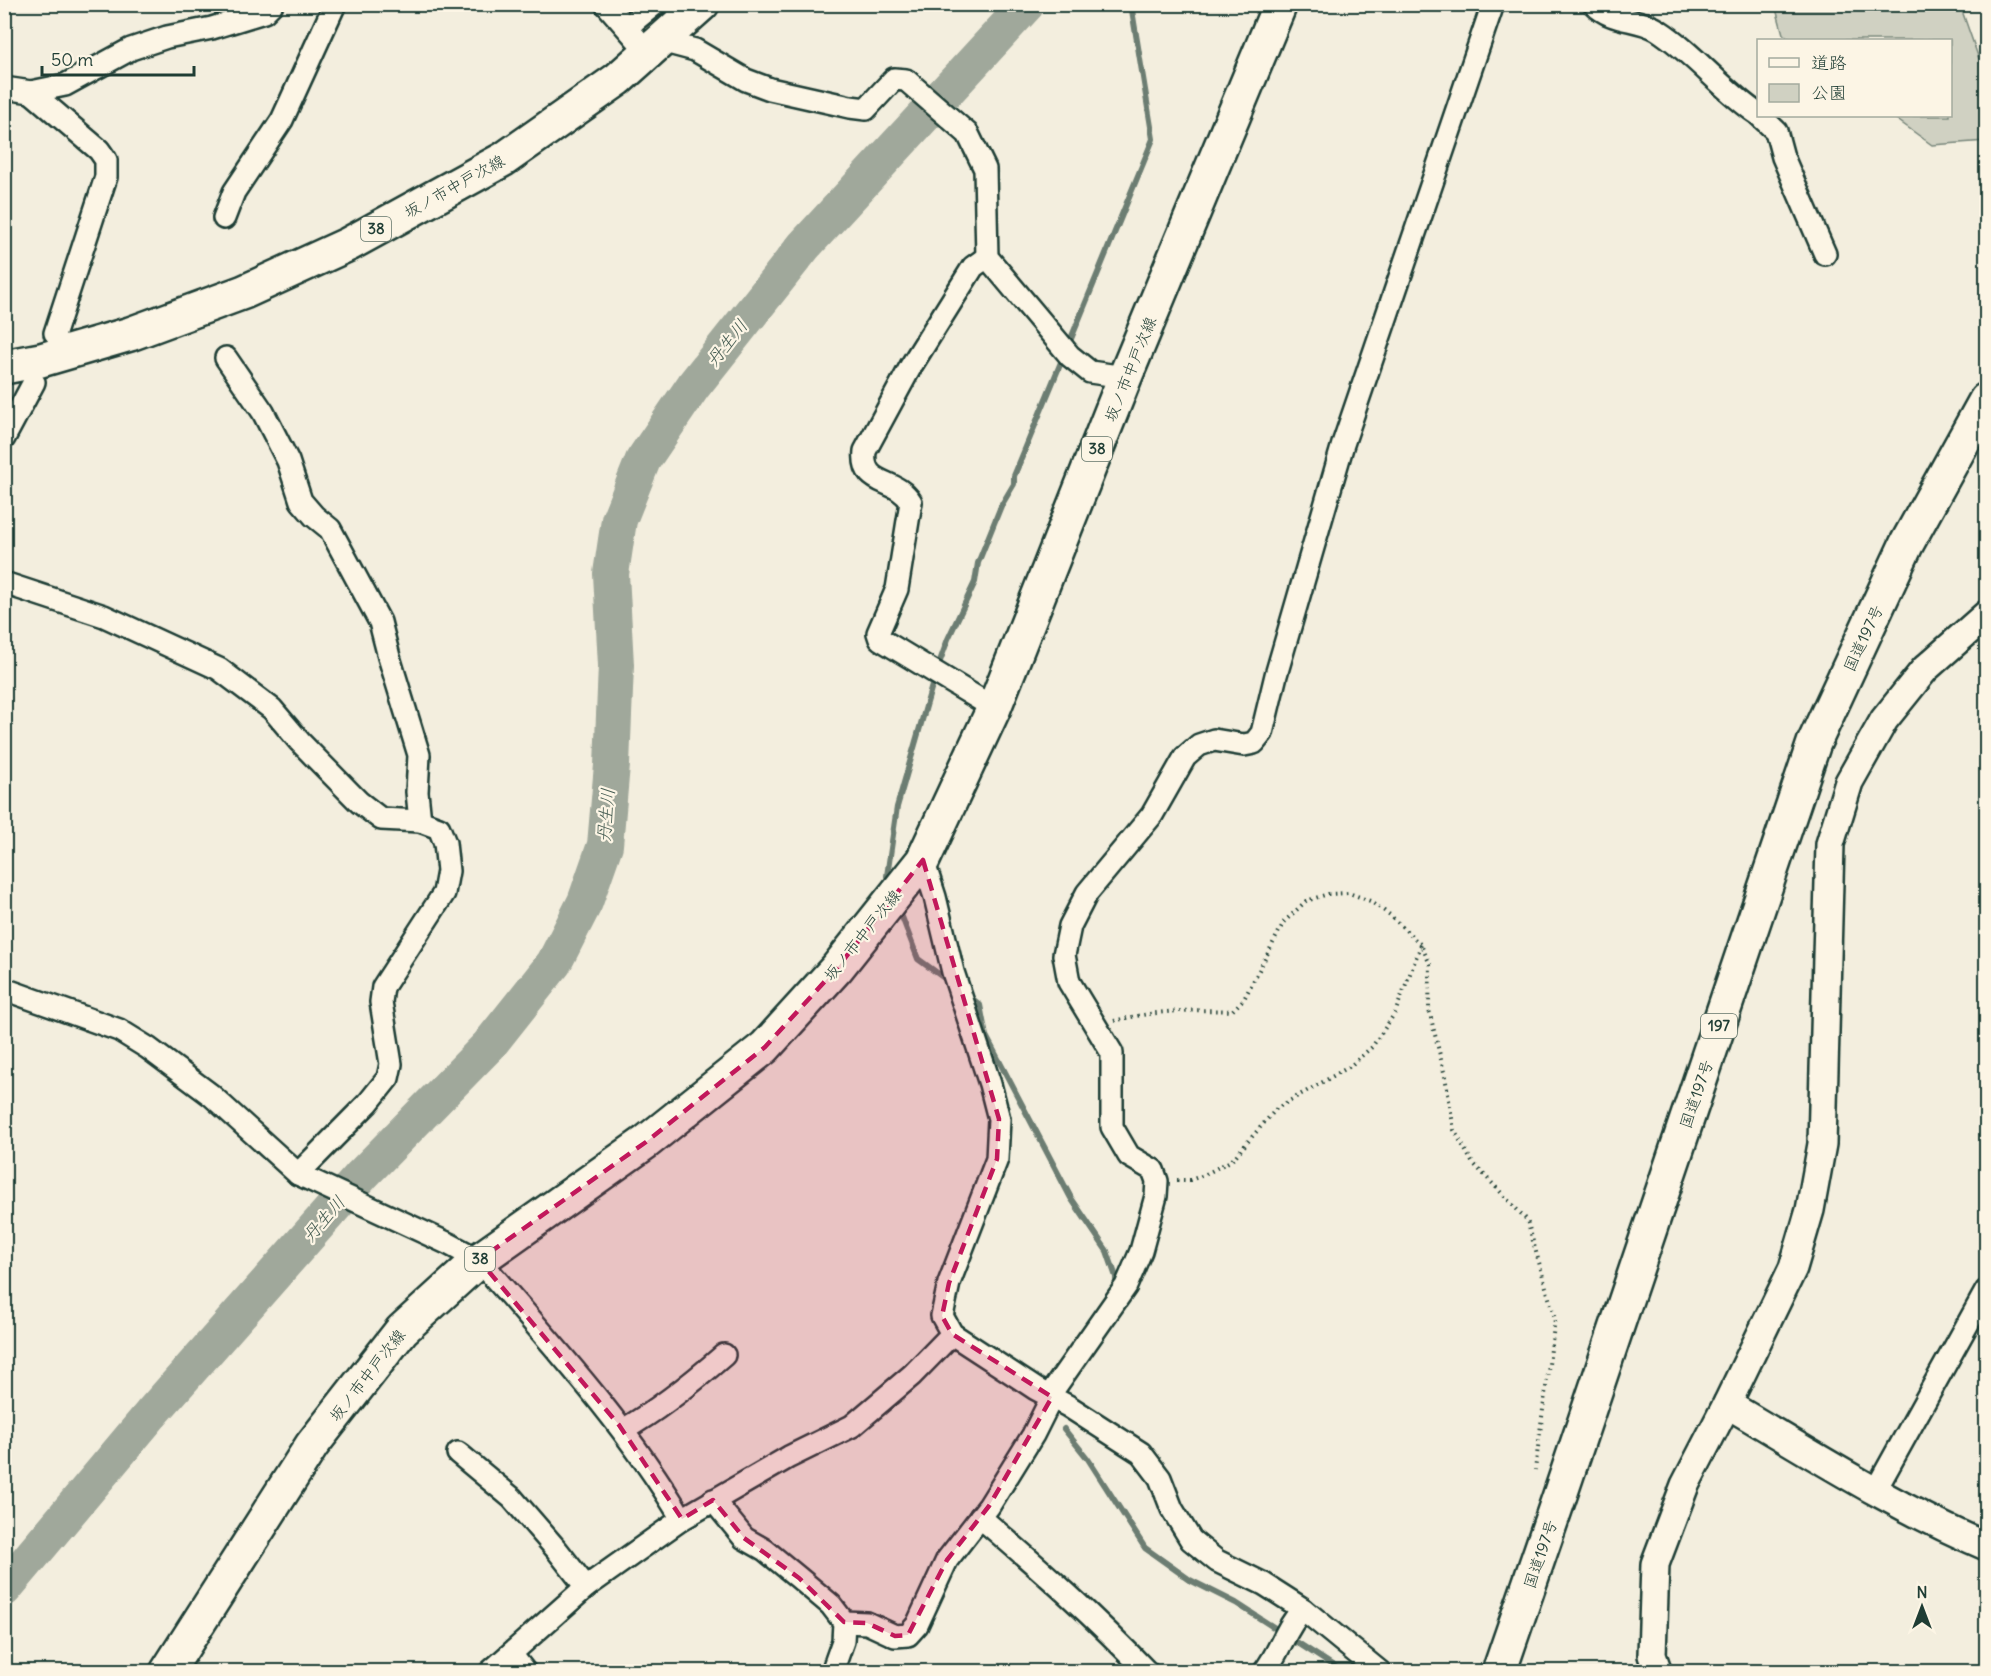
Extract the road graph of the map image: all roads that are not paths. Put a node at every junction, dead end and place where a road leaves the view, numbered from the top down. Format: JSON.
{"nodes":[{"id":1,"x":272,"y":4,"type":"edge"},
{"id":2,"x":335,"y":4,"type":"edge"},
{"id":3,"x":606,"y":4,"type":"edge"},
{"id":4,"x":655,"y":4,"type":"edge"},
{"id":5,"x":702,"y":4,"type":"edge"},
{"id":6,"x":1280,"y":4,"type":"edge"},
{"id":7,"x":1493,"y":4,"type":"edge"},
{"id":8,"x":1594,"y":4,"type":"edge"},
{"id":9,"x":627,"y":27,"type":"junction"},
{"id":10,"x":655,"y":46,"type":"junction"},
{"id":11,"x":4,"y":88,"type":"edge"},
{"id":12,"x":31,"y":92,"type":"junction"},
{"id":13,"x":1757,"y":114,"type":"edge"},
{"id":14,"x":1761,"y":117,"type":"edge"},
{"id":15,"x":224,"y":218,"type":"dead end"},
{"id":16,"x":1825,"y":254,"type":"dead end"},
{"id":17,"x":987,"y":257,"type":"junction"},
{"id":18,"x":55,"y":333,"type":"dead end"},
{"id":19,"x":226,"y":358,"type":"dead end"},
{"id":20,"x":4,"y":367,"type":"edge"},
{"id":21,"x":1125,"y":377,"type":"junction"},
{"id":22,"x":34,"y":382,"type":"dead end"},
{"id":23,"x":1986,"y":400,"type":"edge"},
{"id":24,"x":4,"y":438,"type":"edge"},
{"id":25,"x":4,"y":583,"type":"edge"},
{"id":26,"x":1986,"y":615,"type":"edge"},
{"id":27,"x":994,"y":708,"type":"junction"},
{"id":28,"x":420,"y":821,"type":"junction"},
{"id":29,"x":923,"y":860,"type":"junction"},
{"id":30,"x":4,"y":989,"type":"edge"},
{"id":31,"x":302,"y":1176,"type":"junction"},
{"id":32,"x":479,"y":1260,"type":"junction"},
{"id":33,"x":1986,"y":1291,"type":"edge"},
{"id":34,"x":952,"y":1334,"type":"junction"},
{"id":35,"x":724,"y":1355,"type":"dead end"},
{"id":36,"x":1050,"y":1396,"type":"junction"},
{"id":37,"x":1727,"y":1404,"type":"junction"},
{"id":38,"x":623,"y":1430,"type":"junction"},
{"id":39,"x":458,"y":1453,"type":"dead end"},
{"id":40,"x":1875,"y":1491,"type":"junction"},
{"id":41,"x":713,"y":1500,"type":"junction"},
{"id":42,"x":980,"y":1517,"type":"junction"},
{"id":43,"x":682,"y":1519,"type":"junction"},
{"id":44,"x":1986,"y":1546,"type":"edge"},
{"id":45,"x":586,"y":1587,"type":"junction"},
{"id":46,"x":1300,"y":1612,"type":"junction"},
{"id":47,"x":844,"y":1622,"type":"junction"},
{"id":48,"x":511,"y":1654,"type":"junction"},
{"id":49,"x":168,"y":1671,"type":"edge"},
{"id":50,"x":490,"y":1671,"type":"edge"},
{"id":51,"x":525,"y":1671,"type":"edge"},
{"id":52,"x":832,"y":1671,"type":"edge"},
{"id":53,"x":1147,"y":1671,"type":"edge"},
{"id":54,"x":1264,"y":1671,"type":"edge"},
{"id":55,"x":1380,"y":1671,"type":"edge"},
{"id":56,"x":1498,"y":1671,"type":"edge"},
{"id":57,"x":1658,"y":1671,"type":"edge"}],
"edges":[{"from":1,"to":12,"type":"street"},
{"from":2,"to":15,"type":"street"},
{"from":3,"to":9,"type":"street"},
{"from":4,"to":9,"type":"street"},
{"from":5,"to":10,"type":"main road","name":"坂ノ市中戸次線","number":"38"},
{"from":6,"to":21,"type":"main road","name":"坂ノ市中戸次線","number":"38"},
{"from":7,"to":36,"type":"street"},
{"from":8,"to":13,"type":"street"},
{"from":9,"to":10,"type":"street"},
{"from":10,"to":17,"type":"street"},
{"from":10,"to":20,"type":"main road","name":"坂ノ市中戸次線","number":"38"},
{"from":11,"to":12,"type":"street"},
{"from":12,"to":18,"type":"street"},
{"from":14,"to":16,"type":"street"},
{"from":17,"to":21,"type":"street"},
{"from":17,"to":27,"type":"street"},
{"from":19,"to":28,"type":"street"},
{"from":21,"to":27,"type":"main road","name":"坂ノ市中戸次線","number":"38"},
{"from":22,"to":24,"type":"street"},
{"from":23,"to":56,"type":"main road","name":"国道197号","number":"197"},
{"from":25,"to":28,"type":"street"},
{"from":26,"to":37,"type":"street"},
{"from":27,"to":29,"type":"main road","name":"坂ノ市中戸次線","number":"38"},
{"from":28,"to":31,"type":"street"},
{"from":29,"to":32,"type":"main road","name":"坂ノ市中戸次線","number":"38"},
{"from":29,"to":34,"type":"street"},
{"from":30,"to":31,"type":"street"},
{"from":31,"to":32,"type":"street"},
{"from":32,"to":38,"type":"street"},
{"from":32,"to":49,"type":"main road","name":"坂ノ市中戸次線","number":"38"},
{"from":33,"to":40,"type":"street"},
{"from":34,"to":36,"type":"street"},
{"from":34,"to":41,"type":"street"},
{"from":35,"to":38,"type":"street"},
{"from":36,"to":42,"type":"street"},
{"from":36,"to":46,"type":"street"},
{"from":37,"to":40,"type":"street"},
{"from":37,"to":57,"type":"street"},
{"from":38,"to":43,"type":"street"},
{"from":39,"to":45,"type":"street"},
{"from":40,"to":44,"type":"street"},
{"from":41,"to":43,"type":"street"},
{"from":41,"to":47,"type":"street"},
{"from":42,"to":47,"type":"street"},
{"from":42,"to":53,"type":"street"},
{"from":43,"to":45,"type":"street"},
{"from":45,"to":48,"type":"street"},
{"from":46,"to":54,"type":"street"},
{"from":46,"to":55,"type":"street"},
{"from":47,"to":52,"type":"street"},
{"from":48,"to":50,"type":"street"},
{"from":48,"to":51,"type":"street"}]}
